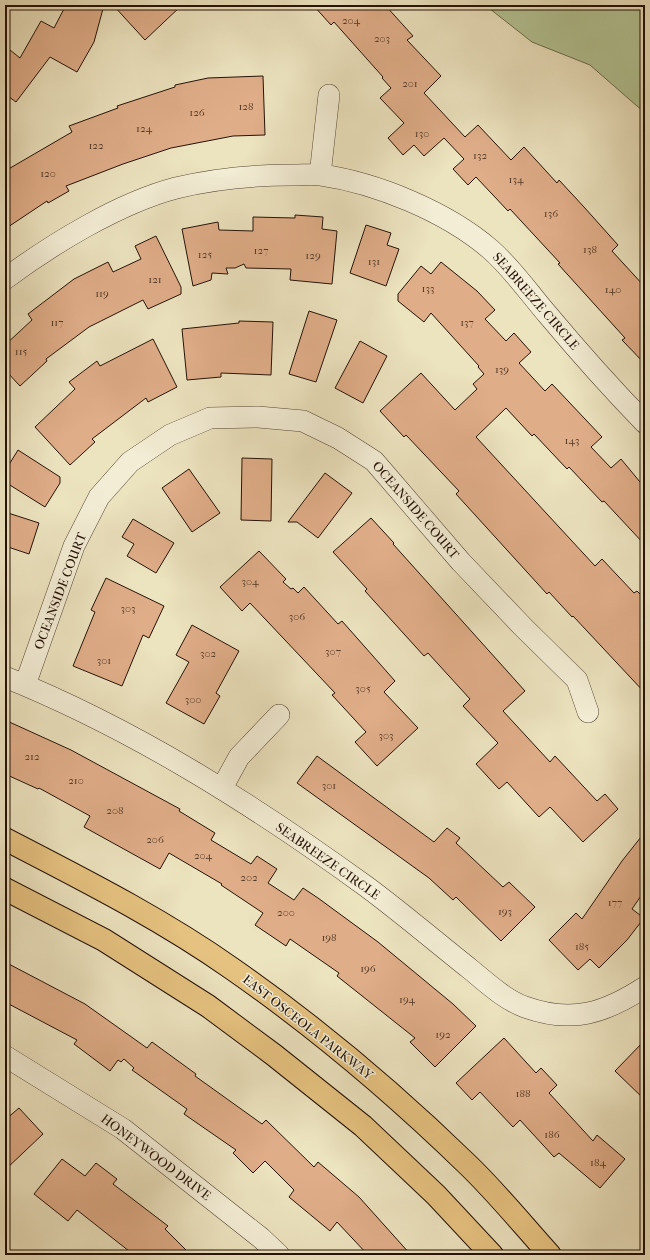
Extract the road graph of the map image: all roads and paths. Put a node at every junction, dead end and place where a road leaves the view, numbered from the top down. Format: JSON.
{"nodes":[{"id":1,"x":329,"y":95,"type":"dead end"},
{"id":2,"x":320,"y":175,"type":"junction"},
{"id":3,"x":5,"y":279,"type":"edge"},
{"id":4,"x":645,"y":423,"type":"edge"},
{"id":5,"x":5,"y":677,"type":"edge"},
{"id":6,"x":25,"y":685,"type":"junction"},
{"id":7,"x":588,"y":712,"type":"dead end"},
{"id":8,"x":279,"y":715,"type":"dead end"},
{"id":9,"x":222,"y":788,"type":"junction"},
{"id":10,"x":5,"y":838,"type":"edge"},
{"id":11,"x":5,"y":889,"type":"edge"},
{"id":12,"x":645,"y":987,"type":"edge"},
{"id":13,"x":5,"y":1056,"type":"edge"},
{"id":14,"x":279,"y":1255,"type":"edge"},
{"id":15,"x":492,"y":1255,"type":"edge"},
{"id":16,"x":550,"y":1255,"type":"edge"}],
"edges":[{"from":1,"to":2,"type":"street"},
{"from":2,"to":3,"type":"street","name":"SEABREEZE CIRCLE"},
{"from":2,"to":4,"type":"street","name":"SEABREEZE CIRCLE"},
{"from":5,"to":6,"type":"street","name":"SEABREEZE CIRCLE"},
{"from":6,"to":7,"type":"street","name":"OCEANSIDE COURT"},
{"from":6,"to":9,"type":"street","name":"SEABREEZE CIRCLE"},
{"from":8,"to":9,"type":"street"},
{"from":9,"to":12,"type":"street","name":"SEABREEZE CIRCLE"},
{"from":10,"to":16,"type":"main road","name":"EAST OSCEOLA PARKWAY"},
{"from":11,"to":15,"type":"main road"},
{"from":13,"to":14,"type":"street","name":"HONEYWOOD DRIVE"}]}
